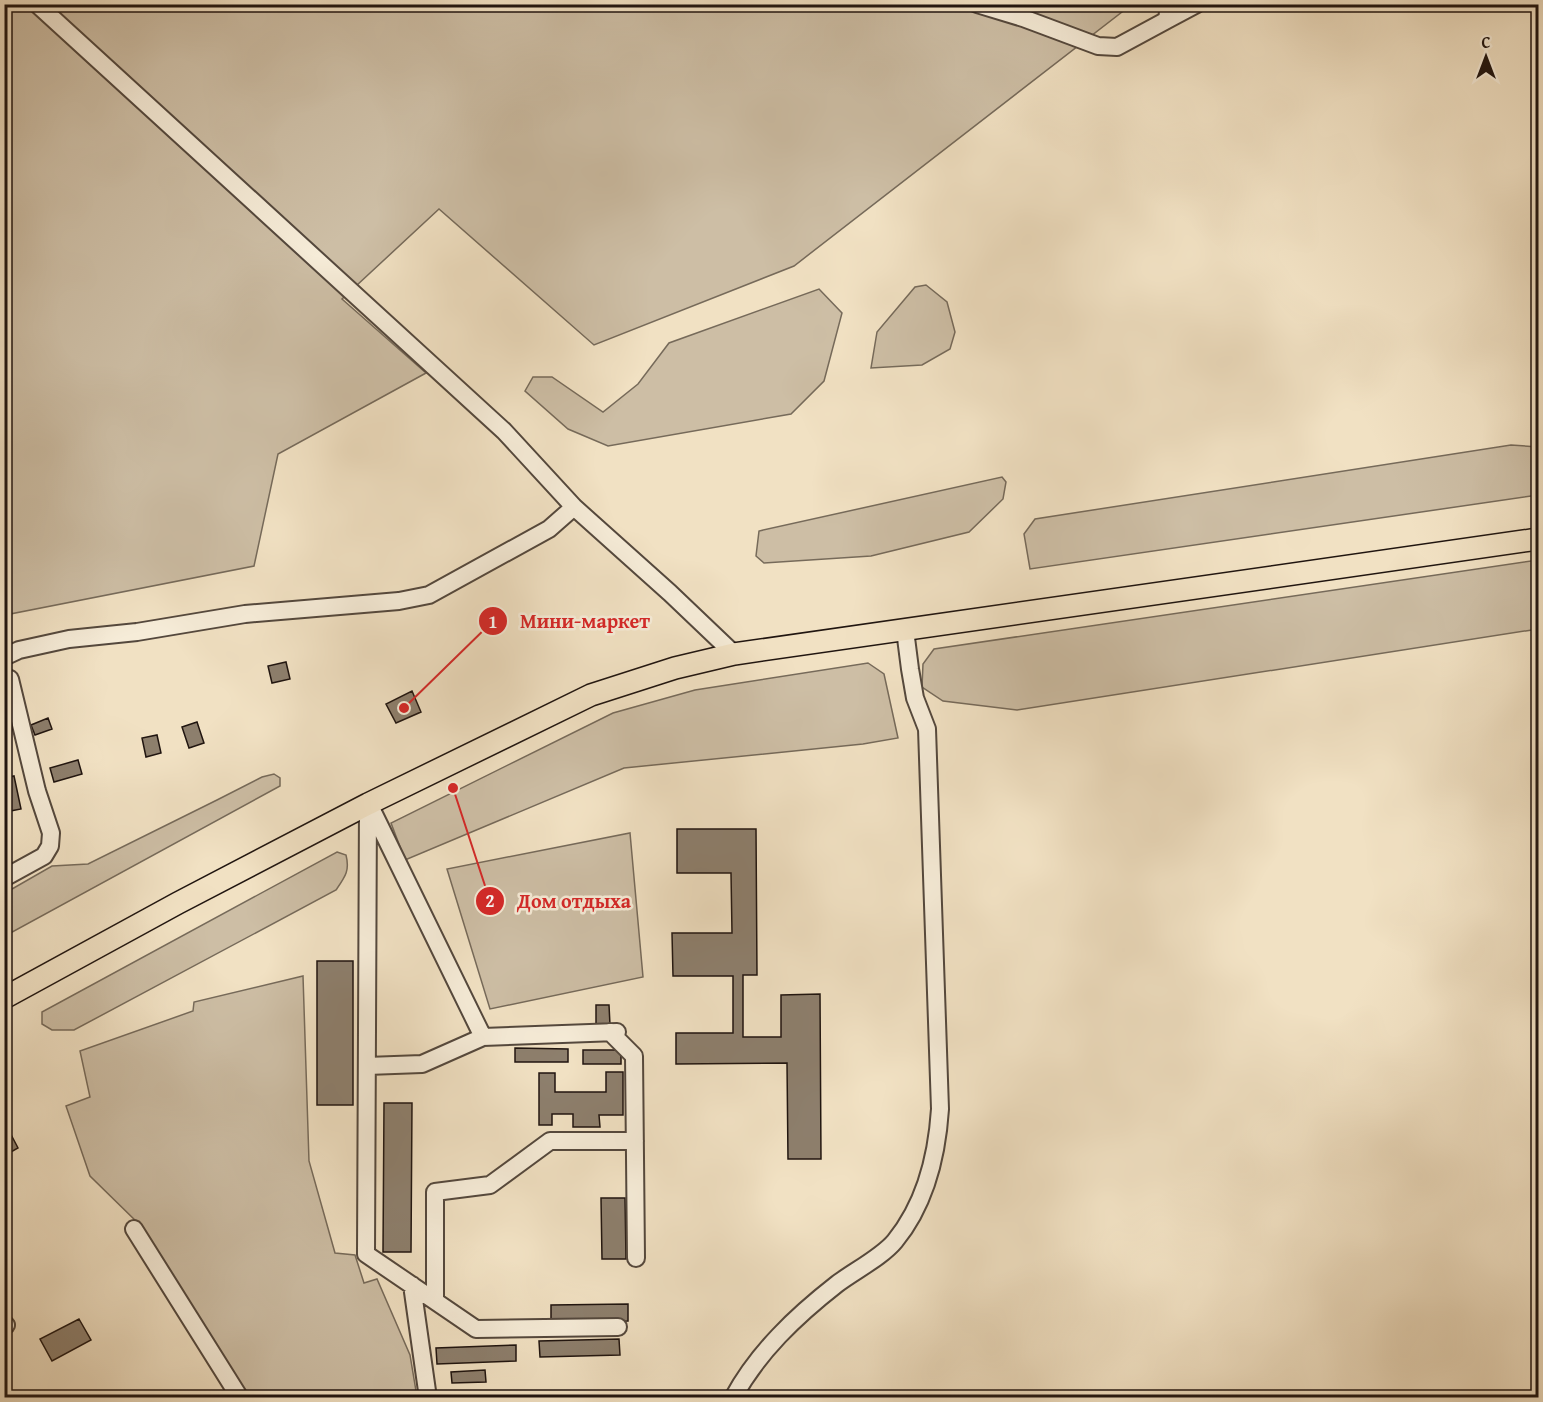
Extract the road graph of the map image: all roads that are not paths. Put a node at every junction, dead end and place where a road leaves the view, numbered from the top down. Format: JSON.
{"nodes":[{"id":1,"x":37,"y":4,"type":"edge"},
{"id":2,"x":977,"y":4,"type":"edge"},
{"id":3,"x":1197,"y":4,"type":"edge"},
{"id":4,"x":1168,"y":12,"type":"edge"},
{"id":5,"x":574,"y":507,"type":"junction"},
{"id":6,"x":1539,"y":539,"type":"edge"},
{"id":7,"x":905,"y":630,"type":"junction"},
{"id":8,"x":734,"y":654,"type":"junction"},
{"id":9,"x":4,"y":657,"type":"edge"},
{"id":10,"x":10,"y":679,"type":"dead end"},
{"id":11,"x":368,"y":804,"type":"junction"},
{"id":12,"x":4,"y":878,"type":"edge"},
{"id":13,"x":4,"y":998,"type":"edge"},
{"id":14,"x":483,"y":1037,"type":"junction"},
{"id":15,"x":367,"y":1066,"type":"junction"},
{"id":16,"x":635,"y":1141,"type":"junction"},
{"id":17,"x":134,"y":1229,"type":"dead end"},
{"id":18,"x":636,"y":1258,"type":"dead end"},
{"id":19,"x":412,"y":1285,"type":"junction"},
{"id":20,"x":435,"y":1301,"type":"junction"},
{"id":21,"x":618,"y":1327,"type":"dead end"},
{"id":22,"x":240,"y":1398,"type":"edge"},
{"id":23,"x":428,"y":1398,"type":"edge"},
{"id":24,"x":733,"y":1398,"type":"edge"}],
"edges":[{"from":1,"to":5,"type":"street"},
{"from":2,"to":4,"type":"street"},
{"from":3,"to":4,"type":"street"},
{"from":5,"to":8,"type":"street"},
{"from":5,"to":9,"type":"street"},
{"from":6,"to":7,"type":"main road"},
{"from":7,"to":8,"type":"main road"},
{"from":7,"to":24,"type":"street"},
{"from":8,"to":11,"type":"main road"},
{"from":10,"to":12,"type":"street"},
{"from":11,"to":13,"type":"main road"},
{"from":11,"to":14,"type":"street"},
{"from":11,"to":15,"type":"street"},
{"from":14,"to":15,"type":"street"},
{"from":14,"to":16,"type":"street"},
{"from":15,"to":19,"type":"street"},
{"from":16,"to":18,"type":"street"},
{"from":16,"to":20,"type":"street"},
{"from":17,"to":22,"type":"street"},
{"from":19,"to":20,"type":"street"},
{"from":19,"to":23,"type":"street"},
{"from":20,"to":21,"type":"street"}]}
